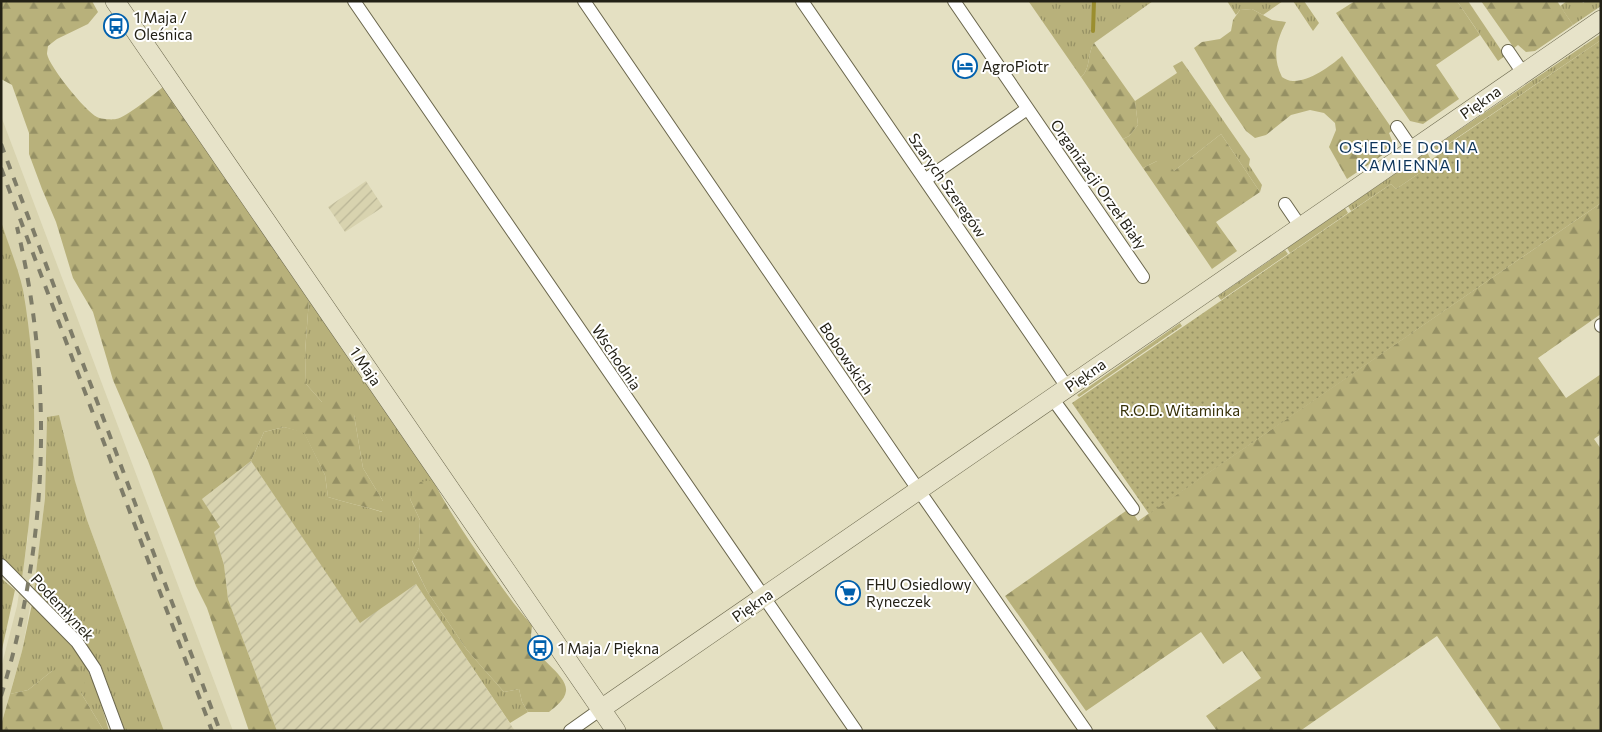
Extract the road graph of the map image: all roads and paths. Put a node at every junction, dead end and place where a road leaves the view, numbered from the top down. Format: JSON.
{"nodes":[{"id":1,"x":115,"y":1,"type":"edge"},
{"id":2,"x":354,"y":1,"type":"edge"},
{"id":3,"x":584,"y":1,"type":"edge"},
{"id":4,"x":802,"y":1,"type":"edge"},
{"id":5,"x":954,"y":1,"type":"edge"},
{"id":6,"x":1601,"y":20,"type":"edge"},
{"id":7,"x":1508,"y":51,"type":"dead end"},
{"id":8,"x":1523,"y":73,"type":"junction"},
{"id":9,"x":1027,"y":109,"type":"junction"},
{"id":10,"x":1397,"y":127,"type":"dead end"},
{"id":11,"x":1412,"y":149,"type":"junction"},
{"id":12,"x":925,"y":180,"type":"junction"},
{"id":13,"x":1285,"y":204,"type":"dead end"},
{"id":14,"x":1300,"y":226,"type":"junction"},
{"id":15,"x":1144,"y":277,"type":"dead end"},
{"id":16,"x":1060,"y":393,"type":"junction"},
{"id":17,"x":918,"y":490,"type":"junction"},
{"id":18,"x":1133,"y":509,"type":"dead end"},
{"id":19,"x":1,"y":565,"type":"edge"},
{"id":20,"x":763,"y":597,"type":"junction"},
{"id":21,"x":601,"y":709,"type":"junction"},
{"id":22,"x":118,"y":731,"type":"edge"},
{"id":23,"x":570,"y":731,"type":"edge"},
{"id":24,"x":616,"y":731,"type":"edge"},
{"id":25,"x":856,"y":731,"type":"edge"},
{"id":26,"x":1086,"y":731,"type":"edge"}],
"edges":[{"from":1,"to":21,"type":"street","name":"1 Maja"},
{"from":2,"to":20,"type":"street","name":"Wschodnia"},
{"from":3,"to":17,"type":"street","name":"Bobowskich"},
{"from":4,"to":12,"type":"street","name":"Szarych Szeregów"},
{"from":5,"to":9,"type":"street","name":"Organizacji Orzeł Biały"},
{"from":6,"to":8,"type":"street","name":"Piękna"},
{"from":7,"to":8,"type":"street"},
{"from":8,"to":11,"type":"street","name":"Piękna"},
{"from":9,"to":12,"type":"street"},
{"from":9,"to":15,"type":"street","name":"Organizacji Orzeł Biały"},
{"from":10,"to":11,"type":"street"},
{"from":11,"to":14,"type":"street","name":"Piękna"},
{"from":12,"to":16,"type":"street","name":"Szarych Szeregów"},
{"from":13,"to":14,"type":"street"},
{"from":14,"to":16,"type":"street","name":"Piękna"},
{"from":16,"to":17,"type":"street","name":"Piękna"},
{"from":16,"to":18,"type":"street","name":"Szarych Szeregów"},
{"from":17,"to":20,"type":"street","name":"Piękna"},
{"from":17,"to":26,"type":"street","name":"Bobowskich"},
{"from":19,"to":22,"type":"street","name":"Podemłynek"},
{"from":20,"to":21,"type":"street","name":"Piękna"},
{"from":20,"to":25,"type":"street","name":"Wschodnia"},
{"from":21,"to":23,"type":"street","name":"Piękna"},
{"from":21,"to":24,"type":"street","name":"1 Maja"}]}
